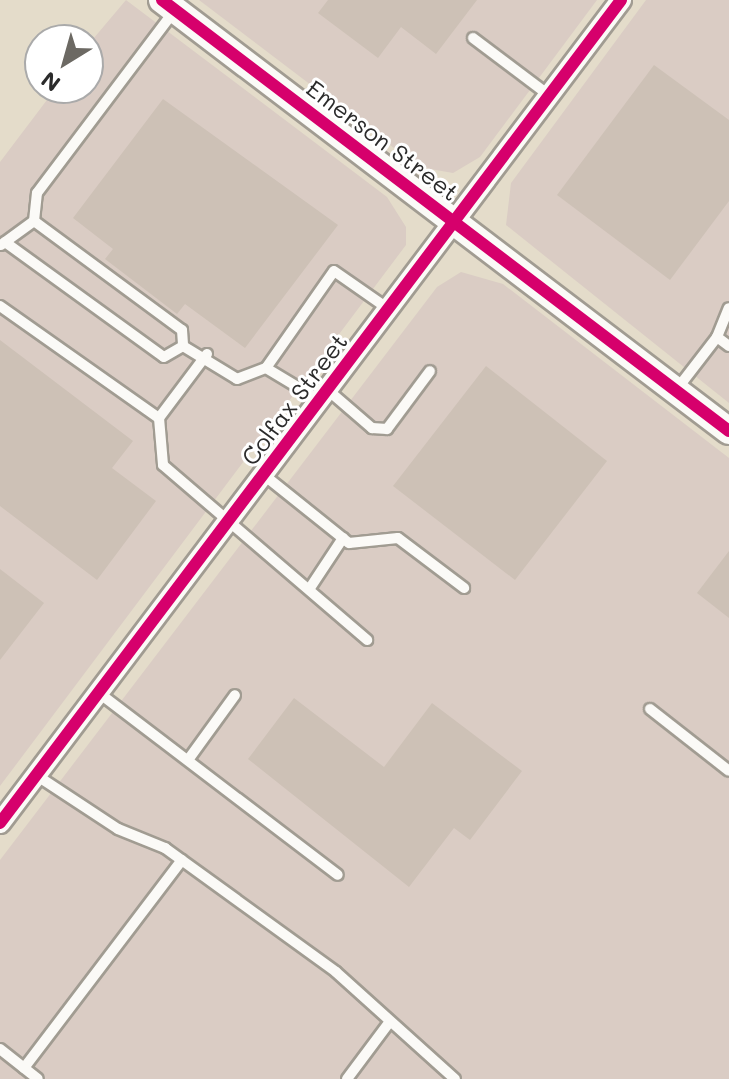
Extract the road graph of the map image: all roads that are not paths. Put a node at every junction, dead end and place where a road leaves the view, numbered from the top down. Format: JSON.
{"nodes":[{"id":1,"x":621,"y":0,"type":"edge"},
{"id":2,"x":168,"y":5,"type":"edge"},
{"id":3,"x":473,"y":38,"type":"dead end"},
{"id":4,"x":550,"y":96,"type":"junction"},
{"id":5,"x":34,"y":221,"type":"junction"},
{"id":6,"x":455,"y":222,"type":"junction"},
{"id":7,"x":2,"y":244,"type":"edge"},
{"id":8,"x":0,"y":306,"type":"edge"},
{"id":9,"x":729,"y":308,"type":"edge"},
{"id":10,"x":390,"y":310,"type":"junction"},
{"id":11,"x":717,"y":337,"type":"junction"},
{"id":12,"x":183,"y":346,"type":"junction"},
{"id":13,"x":729,"y":346,"type":"edge"},
{"id":14,"x":207,"y":354,"type":"junction"},
{"id":15,"x":266,"y":368,"type":"junction"},
{"id":16,"x":430,"y":371,"type":"dead end"},
{"id":17,"x":676,"y":391,"type":"junction"},
{"id":18,"x":325,"y":396,"type":"junction"},
{"id":19,"x":159,"y":418,"type":"junction"},
{"id":20,"x":729,"y":431,"type":"edge"},
{"id":21,"x":264,"y":475,"type":"junction"},
{"id":22,"x":232,"y":517,"type":"junction"},
{"id":23,"x":343,"y":538,"type":"junction"},
{"id":24,"x":310,"y":588,"type":"junction"},
{"id":25,"x":464,"y":588,"type":"dead end"},
{"id":26,"x":367,"y":640,"type":"dead end"},
{"id":27,"x":99,"y":693,"type":"junction"},
{"id":28,"x":235,"y":695,"type":"dead end"},
{"id":29,"x":650,"y":709,"type":"dead end"},
{"id":30,"x":188,"y":760,"type":"junction"},
{"id":31,"x":729,"y":771,"type":"edge"},
{"id":32,"x":36,"y":775,"type":"junction"},
{"id":33,"x":3,"y":815,"type":"edge"},
{"id":34,"x":182,"y":860,"type":"junction"},
{"id":35,"x":338,"y":875,"type":"dead end"},
{"id":36,"x":388,"y":1024,"type":"junction"},
{"id":37,"x":0,"y":1049,"type":"edge"},
{"id":38,"x":24,"y":1068,"type":"junction"},
{"id":39,"x":38,"y":1079,"type":"edge"},
{"id":40,"x":347,"y":1079,"type":"edge"},
{"id":41,"x":455,"y":1079,"type":"edge"}],
"edges":[{"from":1,"to":4,"type":"street","name":"Colfax Street"},
{"from":2,"to":5,"type":"lane"},
{"from":2,"to":6,"type":"street","name":"Emerson Street"},
{"from":3,"to":4,"type":"lane"},
{"from":4,"to":6,"type":"street","name":"Colfax Street"},
{"from":5,"to":7,"type":"lane"},
{"from":5,"to":12,"type":"lane"},
{"from":6,"to":10,"type":"street","name":"Colfax Street"},
{"from":6,"to":17,"type":"street","name":"Emerson Street"},
{"from":7,"to":12,"type":"lane"},
{"from":8,"to":19,"type":"lane"},
{"from":9,"to":11,"type":"lane"},
{"from":10,"to":15,"type":"lane"},
{"from":10,"to":18,"type":"street","name":"Colfax Street"},
{"from":11,"to":13,"type":"lane"},
{"from":11,"to":17,"type":"lane"},
{"from":12,"to":14,"type":"lane"},
{"from":14,"to":15,"type":"lane"},
{"from":14,"to":19,"type":"lane"},
{"from":15,"to":18,"type":"lane"},
{"from":16,"to":18,"type":"lane"},
{"from":17,"to":20,"type":"street","name":"Emerson Street"},
{"from":18,"to":21,"type":"street","name":"Colfax Street"},
{"from":19,"to":22,"type":"lane"},
{"from":21,"to":22,"type":"street","name":"Colfax Street"},
{"from":21,"to":23,"type":"lane"},
{"from":22,"to":24,"type":"lane"},
{"from":22,"to":27,"type":"street","name":"Colfax Street"},
{"from":23,"to":24,"type":"lane"},
{"from":23,"to":25,"type":"lane"},
{"from":24,"to":26,"type":"lane"},
{"from":27,"to":30,"type":"lane"},
{"from":27,"to":32,"type":"street","name":"Colfax Street"},
{"from":28,"to":30,"type":"lane"},
{"from":29,"to":31,"type":"lane"},
{"from":30,"to":35,"type":"lane"},
{"from":32,"to":33,"type":"street","name":"Colfax Street"},
{"from":32,"to":34,"type":"lane"},
{"from":34,"to":36,"type":"lane"},
{"from":34,"to":38,"type":"lane"},
{"from":36,"to":40,"type":"lane"},
{"from":36,"to":41,"type":"lane"},
{"from":37,"to":38,"type":"lane"},
{"from":38,"to":39,"type":"lane"}]}
